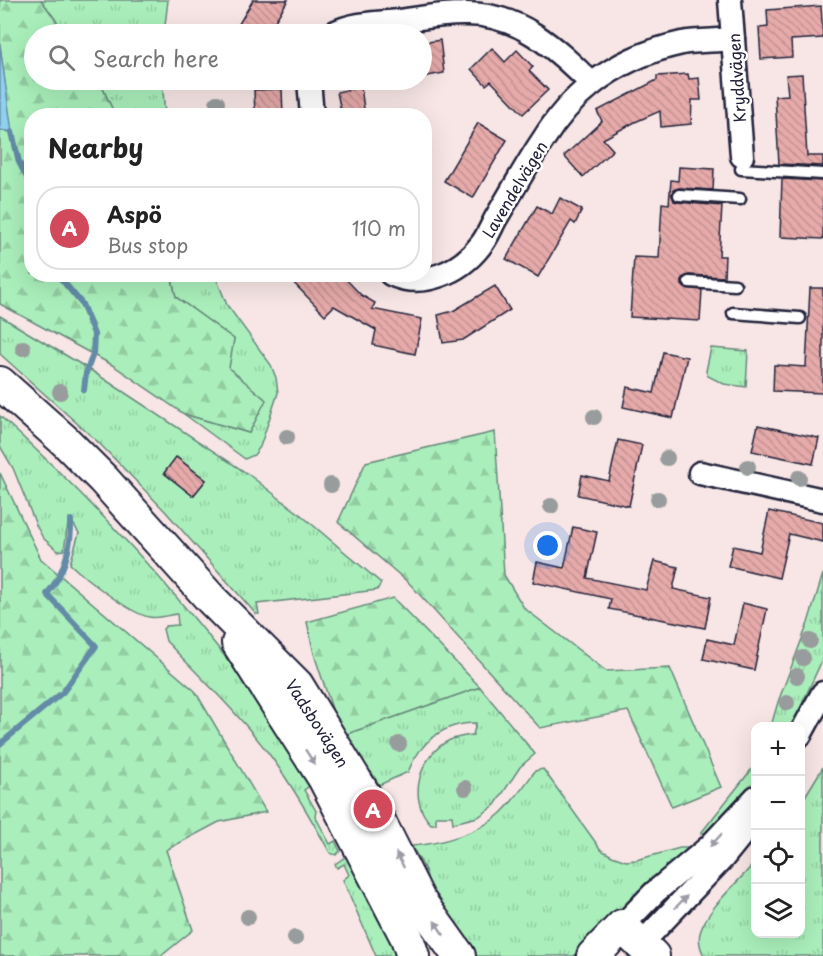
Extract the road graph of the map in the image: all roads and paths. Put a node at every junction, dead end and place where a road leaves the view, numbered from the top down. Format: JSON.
{"nodes":[{"id":1,"x":730,"y":0,"type":"edge"},
{"id":2,"x":368,"y":24,"type":"edge"},
{"id":3,"x":733,"y":39,"type":"junction"},
{"id":4,"x":592,"y":84,"type":"junction"},
{"id":5,"x":310,"y":90,"type":"edge"},
{"id":6,"x":311,"y":108,"type":"edge"},
{"id":7,"x":741,"y":163,"type":"joint"},
{"id":8,"x":823,"y":174,"type":"edge"},
{"id":9,"x":680,"y":195,"type":"dead end"},
{"id":10,"x":740,"y":200,"type":"dead end"},
{"id":11,"x":432,"y":278,"type":"edge"},
{"id":12,"x":689,"y":282,"type":"dead end"},
{"id":13,"x":735,"y":285,"type":"dead end"},
{"id":14,"x":734,"y":313,"type":"dead end"},
{"id":15,"x":800,"y":318,"type":"dead end"},
{"id":16,"x":0,"y":383,"type":"edge"},
{"id":17,"x":700,"y":472,"type":"dead end"},
{"id":18,"x":823,"y":500,"type":"edge"},
{"id":19,"x":211,"y":599,"type":"junction"},
{"id":20,"x":823,"y":694,"type":"edge"},
{"id":21,"x":805,"y":728,"type":"edge"},
{"id":22,"x":751,"y":802,"type":"edge"},
{"id":23,"x":751,"y":823,"type":"edge"},
{"id":24,"x":636,"y":946,"type":"edge"},
{"id":25,"x":413,"y":956,"type":"edge"},
{"id":26,"x":459,"y":956,"type":"edge"},
{"id":27,"x":593,"y":956,"type":"edge"}],
"edges":[{"from":1,"to":3,"type":"street","name":"Kryddvägen"},
{"from":2,"to":4,"type":"street"},
{"from":3,"to":4,"type":"street","name":"Lavendelvägen"},
{"from":3,"to":7,"type":"street","name":"Kryddvägen"},
{"from":4,"to":11,"type":"street","name":"Lavendelvägen"},
{"from":5,"to":6,"type":"street"},
{"from":7,"to":8,"type":"lane"},
{"from":9,"to":10,"type":"lane"},
{"from":12,"to":13,"type":"lane"},
{"from":14,"to":15,"type":"lane"},
{"from":16,"to":19,"type":"main road","name":"Vadsbovägen"},
{"from":17,"to":18,"type":"street"},
{"from":19,"to":25,"type":"main road","name":"Vadsbovägen","one_way":true},
{"from":26,"to":19,"type":"main road","name":"Vadsbovägen","one_way":true},
{"from":20,"to":21,"type":"street"},
{"from":22,"to":24,"type":"street","one_way":true},
{"from":24,"to":23,"type":"street","one_way":true},
{"from":24,"to":27,"type":"main road"}]}
